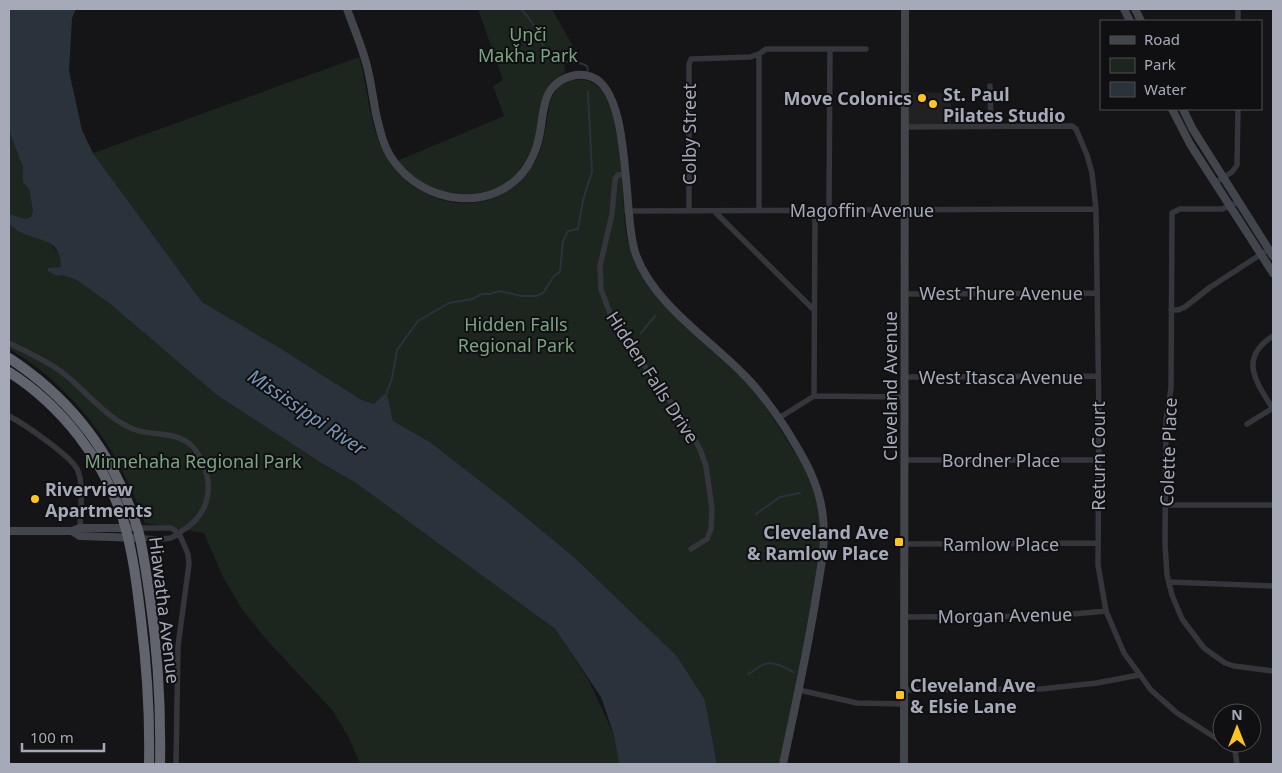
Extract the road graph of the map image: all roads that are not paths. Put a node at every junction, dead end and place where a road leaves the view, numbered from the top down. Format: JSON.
{"nodes":[{"id":1,"x":347,"y":9,"type":"edge"},
{"id":2,"x":906,"y":9,"type":"edge"},
{"id":3,"x":830,"y":49,"type":"junction"},
{"id":4,"x":866,"y":49,"type":"dead end"},
{"id":5,"x":759,"y":54,"type":"junction"},
{"id":6,"x":990,"y":86,"type":"dead end"},
{"id":7,"x":1172,"y":110,"type":"edge"},
{"id":8,"x":1183,"y":110,"type":"edge"},
{"id":9,"x":1238,"y":110,"type":"edge"},
{"id":10,"x":991,"y":126,"type":"junction"},
{"id":11,"x":905,"y":127,"type":"junction"},
{"id":12,"x":626,"y":174,"type":"junction"},
{"id":13,"x":1223,"y":178,"type":"junction"},
{"id":14,"x":1215,"y":182,"type":"junction"},
{"id":15,"x":1239,"y":202,"type":"junction"},
{"id":16,"x":1230,"y":206,"type":"junction"},
{"id":17,"x":905,"y":209,"type":"junction"},
{"id":18,"x":1096,"y":209,"type":"junction"},
{"id":19,"x":627,"y":210,"type":"junction"},
{"id":20,"x":689,"y":210,"type":"junction"},
{"id":21,"x":714,"y":210,"type":"junction"},
{"id":22,"x":759,"y":210,"type":"junction"},
{"id":23,"x":815,"y":210,"type":"junction"},
{"id":24,"x":830,"y":210,"type":"junction"},
{"id":25,"x":1271,"y":252,"type":"edge"},
{"id":26,"x":1261,"y":254,"type":"junction"},
{"id":27,"x":1273,"y":273,"type":"edge"},
{"id":28,"x":1097,"y":293,"type":"junction"},
{"id":29,"x":905,"y":294,"type":"junction"},
{"id":30,"x":814,"y":310,"type":"junction"},
{"id":31,"x":1171,"y":310,"type":"junction"},
{"id":32,"x":1273,"y":336,"type":"edge"},
{"id":33,"x":9,"y":343,"type":"edge"},
{"id":34,"x":9,"y":358,"type":"edge"},
{"id":35,"x":9,"y":372,"type":"edge"},
{"id":36,"x":1098,"y":376,"type":"junction"},
{"id":37,"x":905,"y":377,"type":"junction"},
{"id":38,"x":814,"y":396,"type":"junction"},
{"id":39,"x":904,"y":396,"type":"junction"},
{"id":40,"x":1273,"y":408,"type":"edge"},
{"id":41,"x":9,"y":416,"type":"edge"},
{"id":42,"x":779,"y":418,"type":"junction"},
{"id":43,"x":1247,"y":424,"type":"dead end"},
{"id":44,"x":904,"y":460,"type":"junction"},
{"id":45,"x":1098,"y":460,"type":"junction"},
{"id":46,"x":1166,"y":505,"type":"junction"},
{"id":47,"x":1273,"y":505,"type":"edge"},
{"id":48,"x":9,"y":531,"type":"edge"},
{"id":49,"x":80,"y":532,"type":"junction"},
{"id":50,"x":126,"y":532,"type":"junction"},
{"id":51,"x":179,"y":532,"type":"junction"},
{"id":52,"x":139,"y":533,"type":"junction"},
{"id":53,"x":1098,"y":543,"type":"junction"},
{"id":54,"x":904,"y":544,"type":"junction"},
{"id":55,"x":691,"y":549,"type":"dead end"},
{"id":56,"x":1169,"y":582,"type":"junction"},
{"id":57,"x":1273,"y":586,"type":"edge"},
{"id":58,"x":1106,"y":611,"type":"junction"},
{"id":59,"x":904,"y":617,"type":"junction"},
{"id":60,"x":1273,"y":671,"type":"edge"},
{"id":61,"x":1139,"y":675,"type":"junction"},
{"id":62,"x":799,"y":690,"type":"junction"},
{"id":63,"x":904,"y":690,"type":"junction"},
{"id":64,"x":904,"y":704,"type":"junction"},
{"id":65,"x":1212,"y":735,"type":"edge"},
{"id":66,"x":149,"y":764,"type":"edge"},
{"id":67,"x":160,"y":764,"type":"edge"},
{"id":68,"x":176,"y":764,"type":"edge"},
{"id":69,"x":783,"y":764,"type":"edge"},
{"id":70,"x":904,"y":764,"type":"edge"}],
"edges":[{"from":1,"to":12,"type":"street"},
{"from":2,"to":11,"type":"street","name":"Cleveland Avenue"},
{"from":3,"to":4,"type":"street"},
{"from":3,"to":5,"type":"street"},
{"from":3,"to":24,"type":"street"},
{"from":5,"to":20,"type":"street","name":"Colby Street"},
{"from":5,"to":22,"type":"street"},
{"from":6,"to":10,"type":"street"},
{"from":7,"to":14,"type":"street"},
{"from":8,"to":13,"type":"street"},
{"from":9,"to":13,"type":"street"},
{"from":10,"to":11,"type":"street"},
{"from":10,"to":18,"type":"street","name":"Return Court"},
{"from":11,"to":17,"type":"street","name":"Cleveland Avenue"},
{"from":12,"to":19,"type":"street"},
{"from":12,"to":55,"type":"street","name":"Hidden Falls Drive"},
{"from":13,"to":14,"type":"street"},
{"from":13,"to":15,"type":"street"},
{"from":14,"to":16,"type":"street"},
{"from":15,"to":16,"type":"street"},
{"from":15,"to":25,"type":"street"},
{"from":16,"to":26,"type":"street"},
{"from":16,"to":31,"type":"street","name":"Colette Place"},
{"from":17,"to":18,"type":"street","name":"Magoffin Avenue"},
{"from":17,"to":24,"type":"street","name":"Magoffin Avenue"},
{"from":17,"to":29,"type":"street","name":"Cleveland Avenue"},
{"from":18,"to":28,"type":"street","name":"Return Court"},
{"from":19,"to":20,"type":"street","name":"Magoffin Avenue"},
{"from":19,"to":42,"type":"street"},
{"from":20,"to":21,"type":"street","name":"Magoffin Avenue"},
{"from":21,"to":22,"type":"street","name":"Magoffin Avenue"},
{"from":21,"to":30,"type":"street"},
{"from":22,"to":23,"type":"street","name":"Magoffin Avenue"},
{"from":23,"to":24,"type":"street","name":"Magoffin Avenue"},
{"from":23,"to":30,"type":"street"},
{"from":25,"to":26,"type":"street"},
{"from":26,"to":27,"type":"street"},
{"from":26,"to":31,"type":"street"},
{"from":28,"to":29,"type":"street","name":"West Thure Avenue"},
{"from":28,"to":36,"type":"street","name":"Return Court"},
{"from":29,"to":37,"type":"street","name":"Cleveland Avenue"},
{"from":30,"to":38,"type":"street"},
{"from":31,"to":46,"type":"street","name":"Colette Place"},
{"from":32,"to":40,"type":"street"},
{"from":33,"to":51,"type":"street"},
{"from":34,"to":52,"type":"highway","name":"Hiawatha Avenue"},
{"from":35,"to":50,"type":"highway","name":"Hiawatha Avenue"},
{"from":36,"to":37,"type":"street","name":"West Itasca Avenue"},
{"from":36,"to":45,"type":"street","name":"Return Court"},
{"from":37,"to":39,"type":"street","name":"Cleveland Avenue"},
{"from":38,"to":39,"type":"street"},
{"from":38,"to":42,"type":"street"},
{"from":39,"to":44,"type":"street","name":"Cleveland Avenue"},
{"from":40,"to":43,"type":"street"},
{"from":41,"to":49,"type":"street"},
{"from":42,"to":62,"type":"street"},
{"from":44,"to":45,"type":"street","name":"Bordner Place"},
{"from":44,"to":54,"type":"street","name":"Cleveland Avenue"},
{"from":45,"to":53,"type":"street","name":"Return Court"},
{"from":46,"to":47,"type":"street"},
{"from":46,"to":56,"type":"street","name":"Colette Place"},
{"from":48,"to":49,"type":"street"},
{"from":49,"to":50,"type":"street"},
{"from":50,"to":52,"type":"street"},
{"from":50,"to":66,"type":"highway","name":"Hiawatha Avenue"},
{"from":51,"to":52,"type":"street"},
{"from":51,"to":52,"type":"street"},
{"from":51,"to":68,"type":"street"},
{"from":52,"to":67,"type":"highway","name":"Hiawatha Avenue"},
{"from":53,"to":54,"type":"street","name":"Ramlow Place"},
{"from":53,"to":58,"type":"street","name":"Return Court"},
{"from":54,"to":59,"type":"street","name":"Cleveland Avenue"},
{"from":56,"to":57,"type":"street"},
{"from":56,"to":60,"type":"street","name":"Colette Place"},
{"from":58,"to":59,"type":"street","name":"Morgan Avenue"},
{"from":58,"to":61,"type":"street","name":"Return Court"},
{"from":59,"to":63,"type":"street","name":"Cleveland Avenue"},
{"from":61,"to":63,"type":"street"},
{"from":61,"to":65,"type":"street","name":"Return Court"},
{"from":62,"to":64,"type":"street"},
{"from":62,"to":69,"type":"street"},
{"from":63,"to":64,"type":"street","name":"Cleveland Avenue"},
{"from":64,"to":70,"type":"street","name":"Cleveland Avenue"}]}
